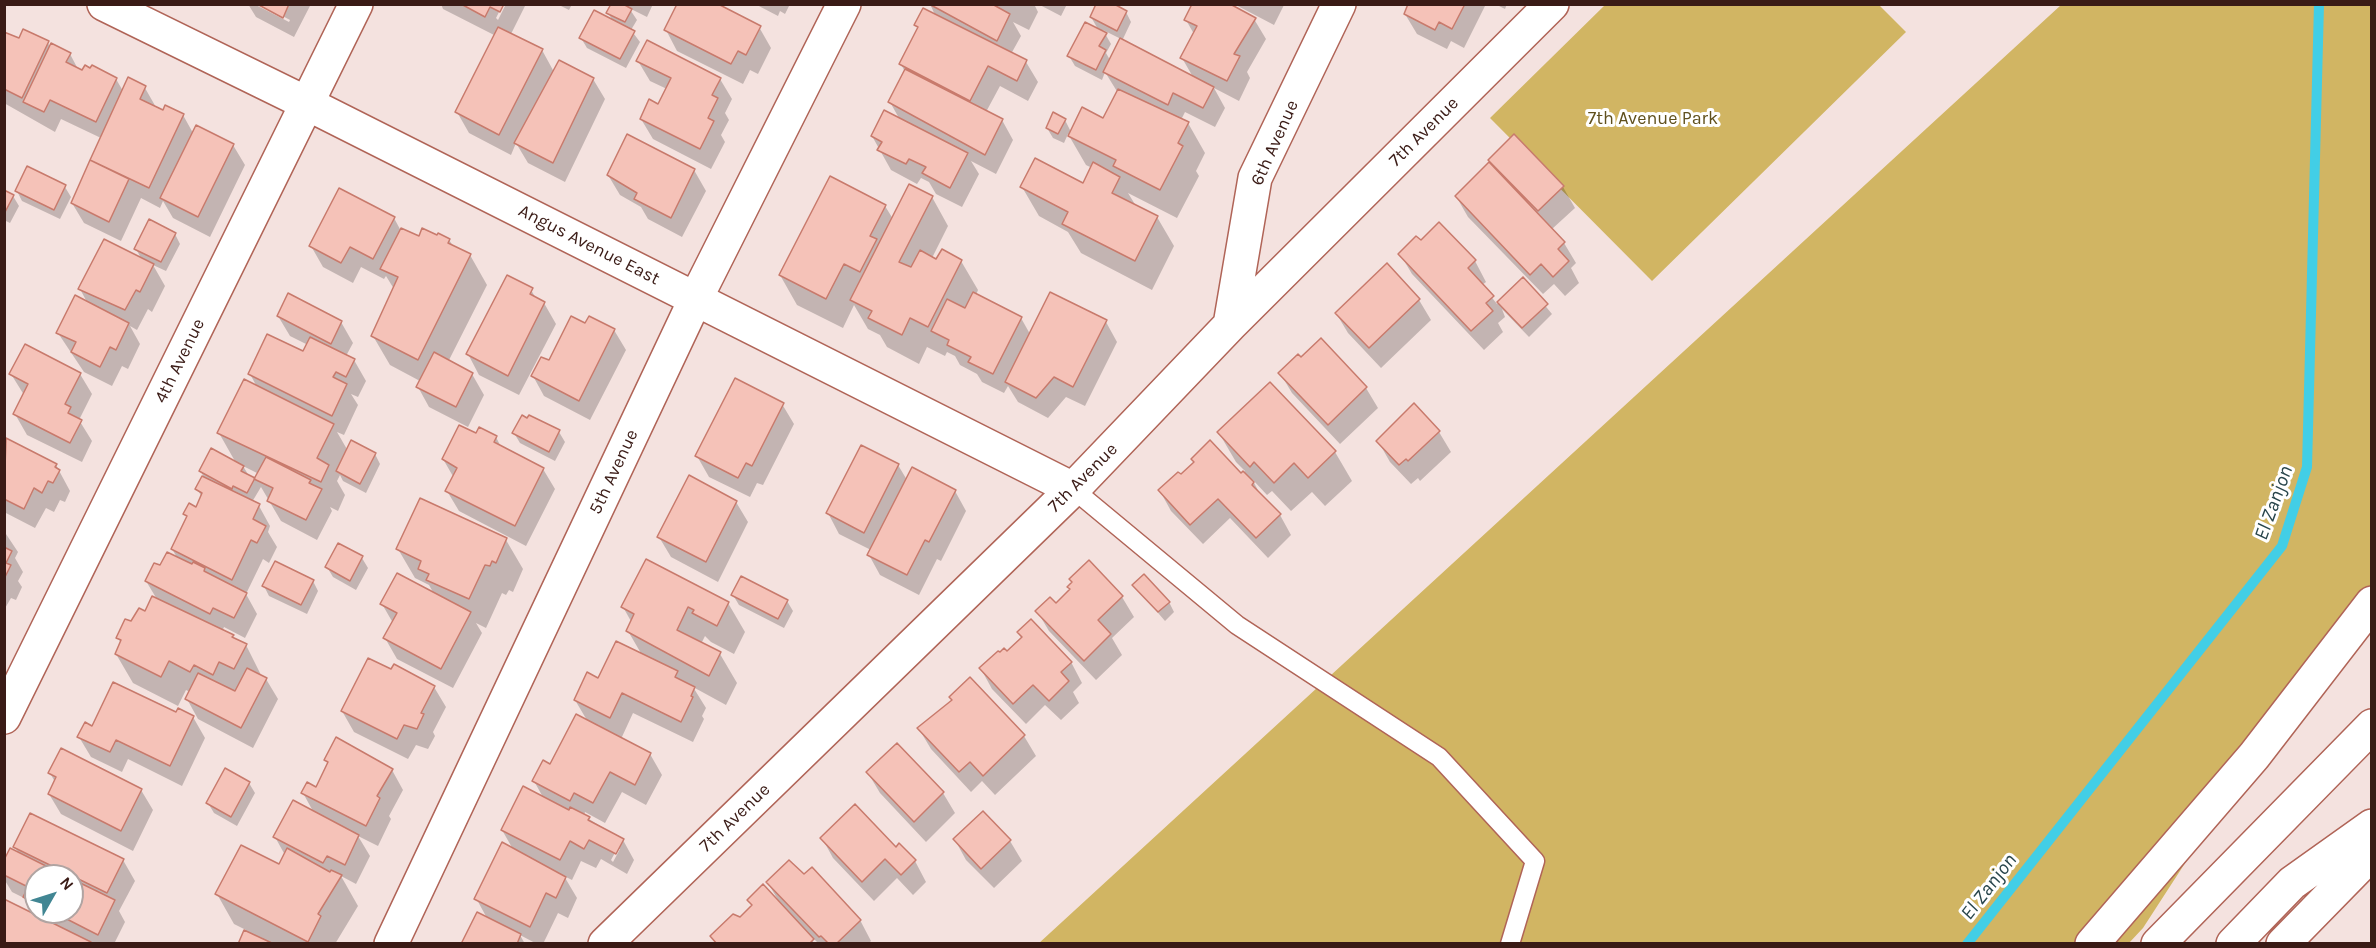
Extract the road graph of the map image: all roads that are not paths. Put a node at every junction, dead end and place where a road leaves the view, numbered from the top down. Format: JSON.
{"nodes":[{"id":1,"x":104,"y":4,"type":"edge"},
{"id":2,"x":356,"y":4,"type":"edge"},
{"id":3,"x":844,"y":4,"type":"edge"},
{"id":4,"x":1339,"y":4,"type":"edge"},
{"id":5,"x":1552,"y":4,"type":"edge"},
{"id":6,"x":306,"y":103,"type":"junction"},
{"id":7,"x":696,"y":298,"type":"junction"},
{"id":8,"x":1230,"y":325,"type":"junction"},
{"id":9,"x":1073,"y":489,"type":"junction"},
{"id":10,"x":2372,"y":603,"type":"edge"},
{"id":11,"x":4,"y":717,"type":"edge"},
{"id":12,"x":2372,"y":726,"type":"edge"},
{"id":13,"x":2372,"y":826,"type":"edge"},
{"id":14,"x":2372,"y":854,"type":"edge"},
{"id":15,"x":391,"y":944,"type":"edge"},
{"id":16,"x":605,"y":944,"type":"edge"},
{"id":17,"x":1510,"y":944,"type":"edge"},
{"id":18,"x":2091,"y":944,"type":"edge"},
{"id":19,"x":2158,"y":944,"type":"edge"},
{"id":20,"x":2233,"y":944,"type":"edge"},
{"id":21,"x":2283,"y":944,"type":"edge"}],
"edges":[{"from":1,"to":6,"type":"main road","name":"Angus Avenue East"},
{"from":2,"to":6,"type":"main road","name":"4th Avenue"},
{"from":3,"to":7,"type":"main road","name":"5th Avenue"},
{"from":4,"to":8,"type":"main road","name":"6th Avenue"},
{"from":5,"to":8,"type":"main road","name":"7th Avenue"},
{"from":6,"to":7,"type":"main road","name":"Angus Avenue East"},
{"from":6,"to":11,"type":"main road","name":"4th Avenue"},
{"from":7,"to":9,"type":"main road","name":"Angus Avenue East"},
{"from":7,"to":15,"type":"main road","name":"5th Avenue"},
{"from":8,"to":9,"type":"main road","name":"7th Avenue"},
{"from":9,"to":16,"type":"main road","name":"7th Avenue"},
{"from":9,"to":17,"type":"lane"},
{"from":10,"to":18,"type":"main road"},
{"from":12,"to":19,"type":"main road"},
{"from":13,"to":20,"type":"main road"},
{"from":14,"to":21,"type":"main road"}]}
